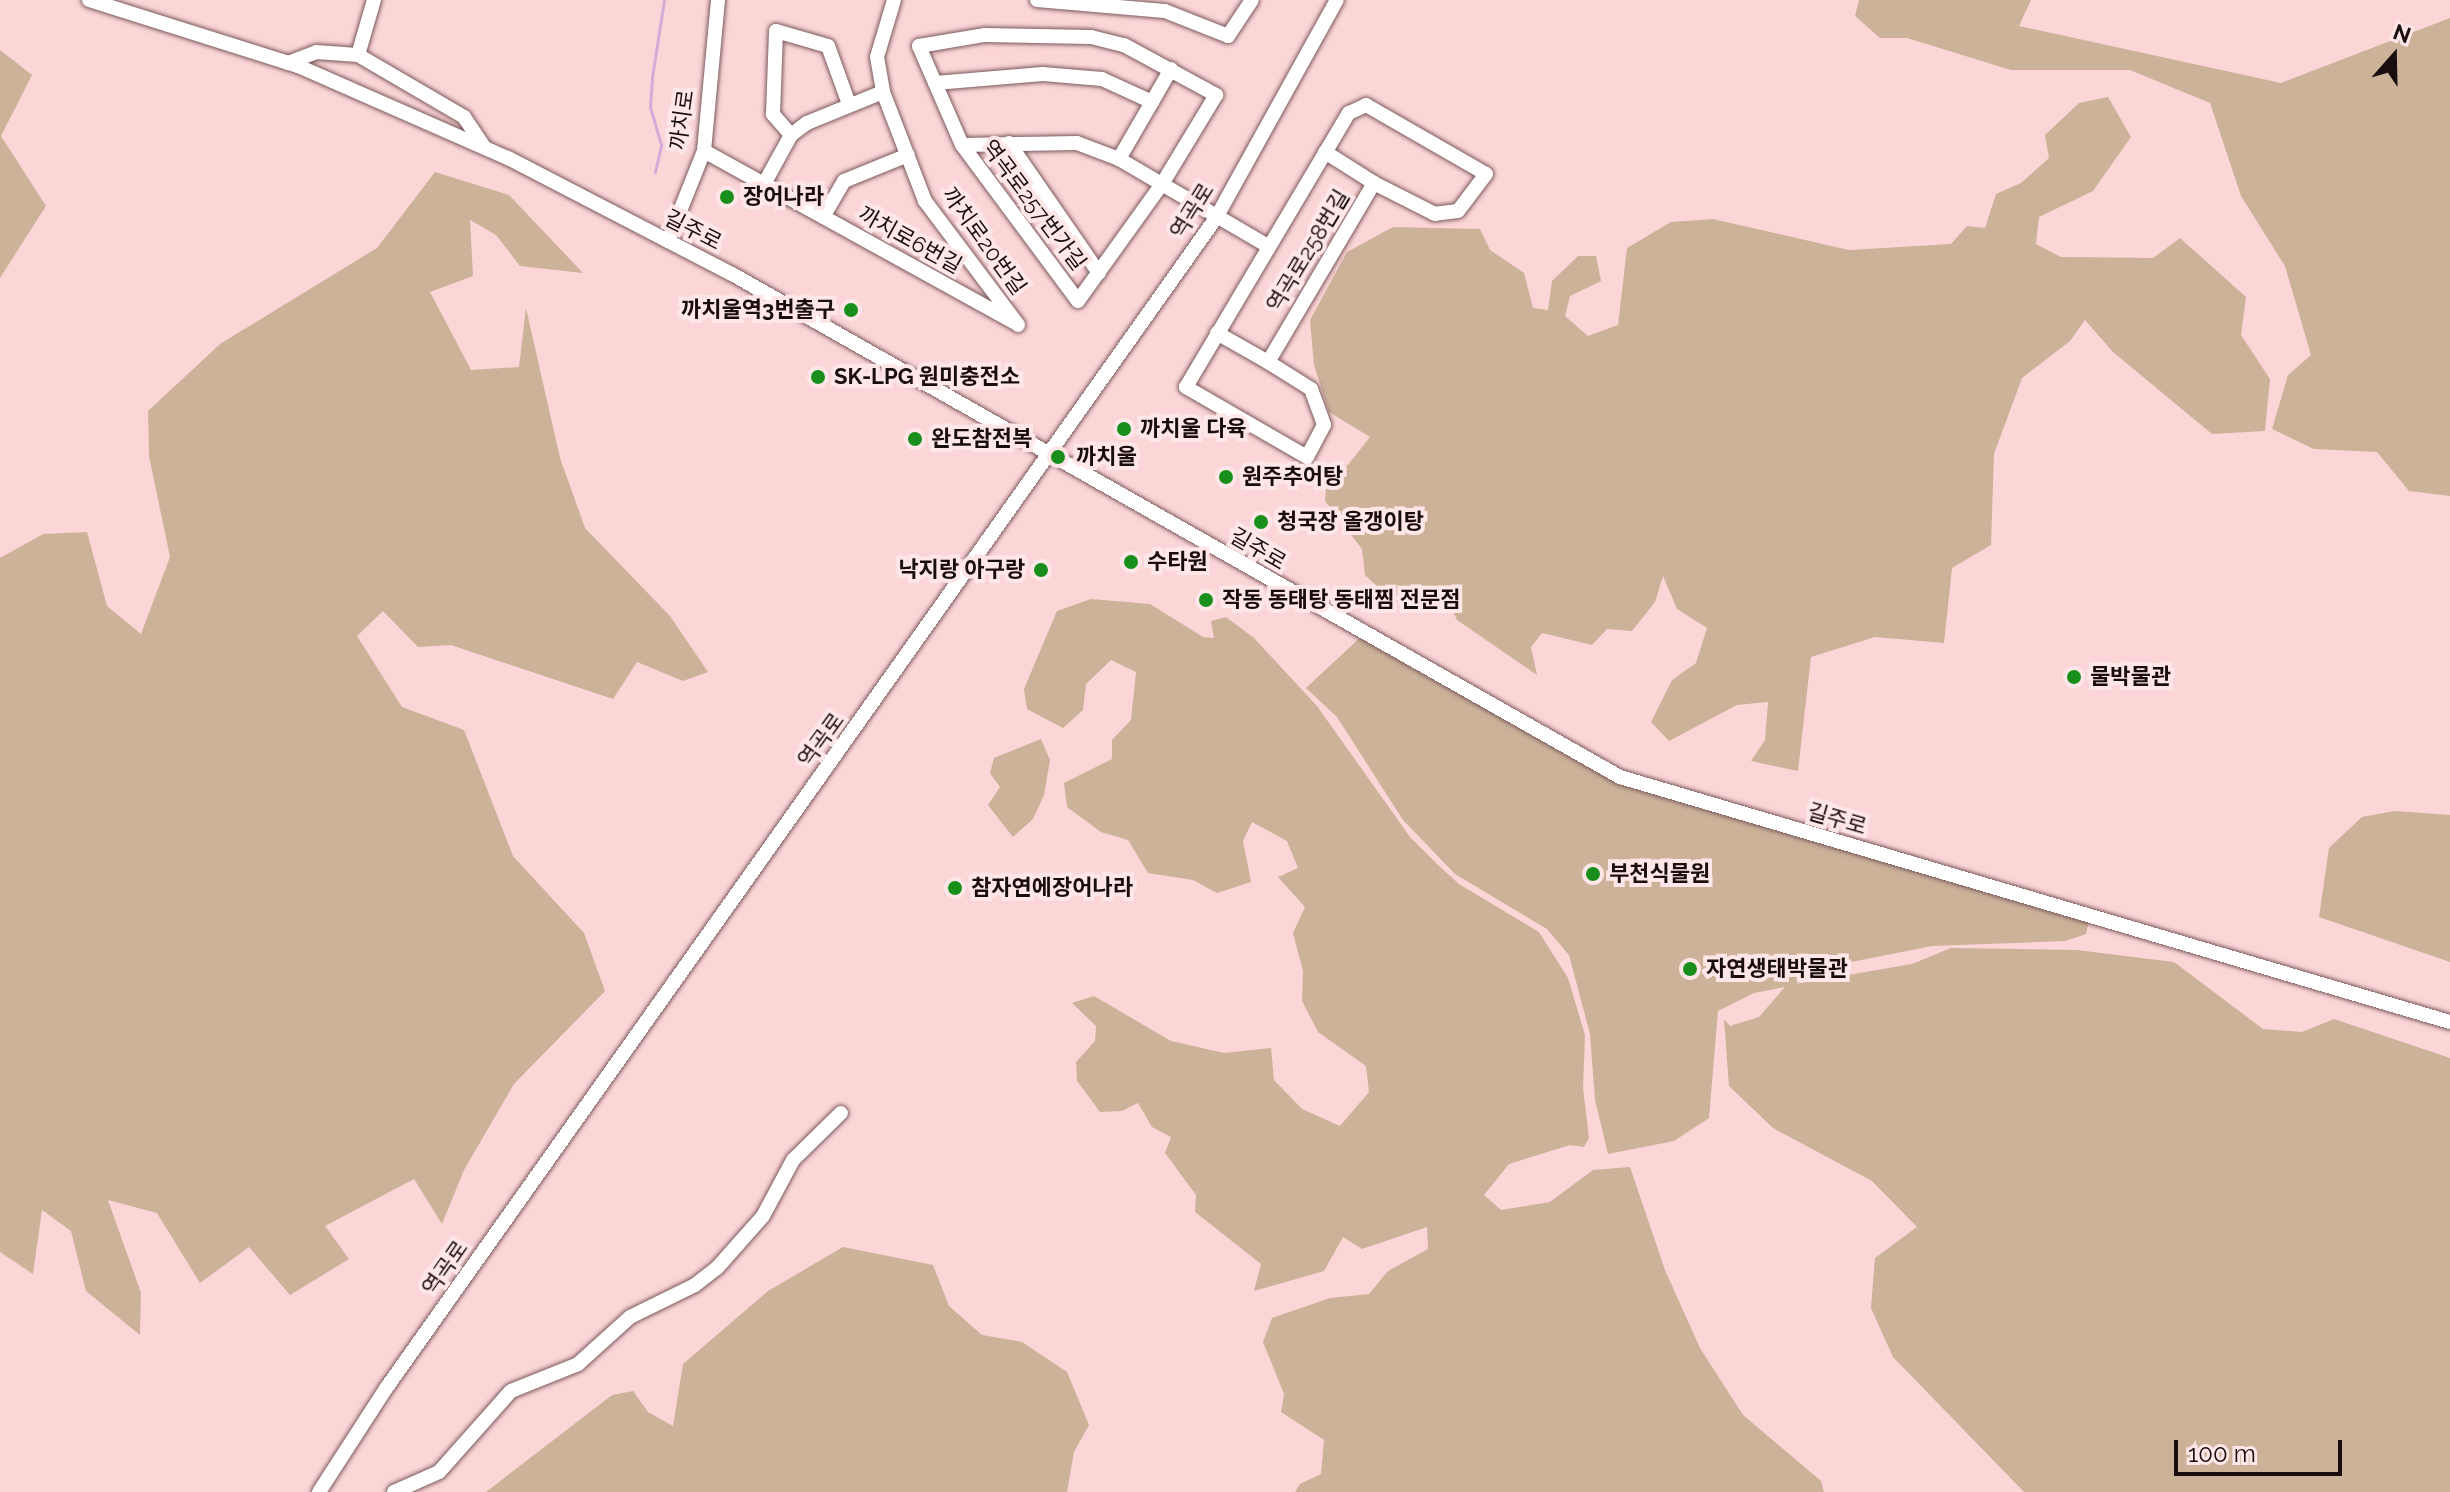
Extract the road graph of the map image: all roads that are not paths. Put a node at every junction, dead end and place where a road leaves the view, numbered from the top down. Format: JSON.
{"nodes":[{"id":1,"x":89,"y":0,"type":"edge"},
{"id":2,"x":374,"y":0,"type":"edge"},
{"id":3,"x":718,"y":0,"type":"edge"},
{"id":4,"x":894,"y":0,"type":"edge"},
{"id":5,"x":1037,"y":0,"type":"edge"},
{"id":6,"x":1337,"y":0,"type":"edge"},
{"id":7,"x":1249,"y":1,"type":"edge"},
{"id":8,"x":1084,"y":2,"type":"edge"},
{"id":9,"x":358,"y":55,"type":"junction"},
{"id":10,"x":288,"y":63,"type":"junction"},
{"id":11,"x":1171,"y":69,"type":"junction"},
{"id":12,"x":935,"y":83,"type":"junction"},
{"id":13,"x":883,"y":92,"type":"junction"},
{"id":14,"x":1152,"y":102,"type":"junction"},
{"id":15,"x":849,"y":104,"type":"junction"},
{"id":16,"x":791,"y":135,"type":"junction"},
{"id":17,"x":1009,"y":143,"type":"junction"},
{"id":18,"x":962,"y":145,"type":"junction"},
{"id":19,"x":484,"y":148,"type":"junction"},
{"id":20,"x":704,"y":151,"type":"junction"},
{"id":21,"x":1325,"y":152,"type":"junction"},
{"id":22,"x":908,"y":155,"type":"junction"},
{"id":23,"x":1119,"y":159,"type":"junction"},
{"id":24,"x":1374,"y":183,"type":"junction"},
{"id":25,"x":764,"y":184,"type":"junction"},
{"id":26,"x":1162,"y":184,"type":"junction"},
{"id":27,"x":823,"y":217,"type":"junction"},
{"id":28,"x":1216,"y":218,"type":"junction"},
{"id":29,"x":668,"y":241,"type":"junction"},
{"id":30,"x":1268,"y":246,"type":"junction"},
{"id":31,"x":1099,"y":273,"type":"junction"},
{"id":32,"x":1018,"y":325,"type":"joint"},
{"id":33,"x":1217,"y":333,"type":"junction"},
{"id":34,"x":1268,"y":362,"type":"junction"},
{"id":35,"x":1052,"y":455,"type":"junction"},
{"id":36,"x":2450,"y":1022,"type":"edge"},
{"id":37,"x":841,"y":1113,"type":"dead end"},
{"id":38,"x":319,"y":1492,"type":"edge"},
{"id":39,"x":394,"y":1492,"type":"edge"}],
"edges":[{"from":1,"to":10,"type":"street","name":"길주로"},
{"from":2,"to":9,"type":"street"},
{"from":3,"to":20,"type":"street","name":"까치로"},
{"from":4,"to":13,"type":"street","name":"까치로20번길"},
{"from":5,"to":8,"type":"street"},
{"from":6,"to":28,"type":"street","name":"역곡로"},
{"from":7,"to":8,"type":"street"},
{"from":9,"to":10,"type":"street"},
{"from":9,"to":19,"type":"street"},
{"from":10,"to":19,"type":"street","name":"길주로"},
{"from":11,"to":12,"type":"street","name":"역곡로257번가길"},
{"from":11,"to":14,"type":"street"},
{"from":11,"to":26,"type":"street","name":"역곡로257번가길"},
{"from":12,"to":14,"type":"street"},
{"from":12,"to":18,"type":"street","name":"역곡로257번가길"},
{"from":13,"to":15,"type":"street"},
{"from":13,"to":22,"type":"street","name":"까치로20번길"},
{"from":14,"to":23,"type":"street"},
{"from":15,"to":16,"type":"street"},
{"from":15,"to":16,"type":"street"},
{"from":16,"to":25,"type":"street"},
{"from":17,"to":18,"type":"street","name":"역곡로258번길"},
{"from":17,"to":23,"type":"street","name":"역곡로258번길"},
{"from":17,"to":31,"type":"street"},
{"from":18,"to":31,"type":"street","name":"역곡로257번가길"},
{"from":19,"to":29,"type":"street","name":"길주로"},
{"from":20,"to":25,"type":"street","name":"까치로6번길"},
{"from":20,"to":29,"type":"street","name":"까치로"},
{"from":21,"to":24,"type":"street"},
{"from":21,"to":24,"type":"street","name":"역곡로258번길"},
{"from":21,"to":30,"type":"street","name":"역곡로258번길"},
{"from":22,"to":27,"type":"street","name":"까치로6번길"},
{"from":22,"to":32,"type":"street","name":"까치로20번길"},
{"from":23,"to":26,"type":"street","name":"역곡로258번길"},
{"from":24,"to":34,"type":"street","name":"역곡로258번길"},
{"from":25,"to":27,"type":"street","name":"까치로6번길"},
{"from":26,"to":28,"type":"street","name":"역곡로258번길"},
{"from":26,"to":31,"type":"street","name":"역곡로257번가길"},
{"from":27,"to":32,"type":"street","name":"까치로6번길"},
{"from":28,"to":30,"type":"street","name":"역곡로258번길"},
{"from":28,"to":35,"type":"street","name":"역곡로"},
{"from":29,"to":35,"type":"street","name":"길주로"},
{"from":30,"to":33,"type":"street","name":"역곡로258번길"},
{"from":33,"to":34,"type":"street"},
{"from":33,"to":34,"type":"street","name":"역곡로258번길"},
{"from":35,"to":36,"type":"street","name":"길주로"},
{"from":35,"to":38,"type":"street","name":"역곡로"},
{"from":37,"to":39,"type":"street"}]}
